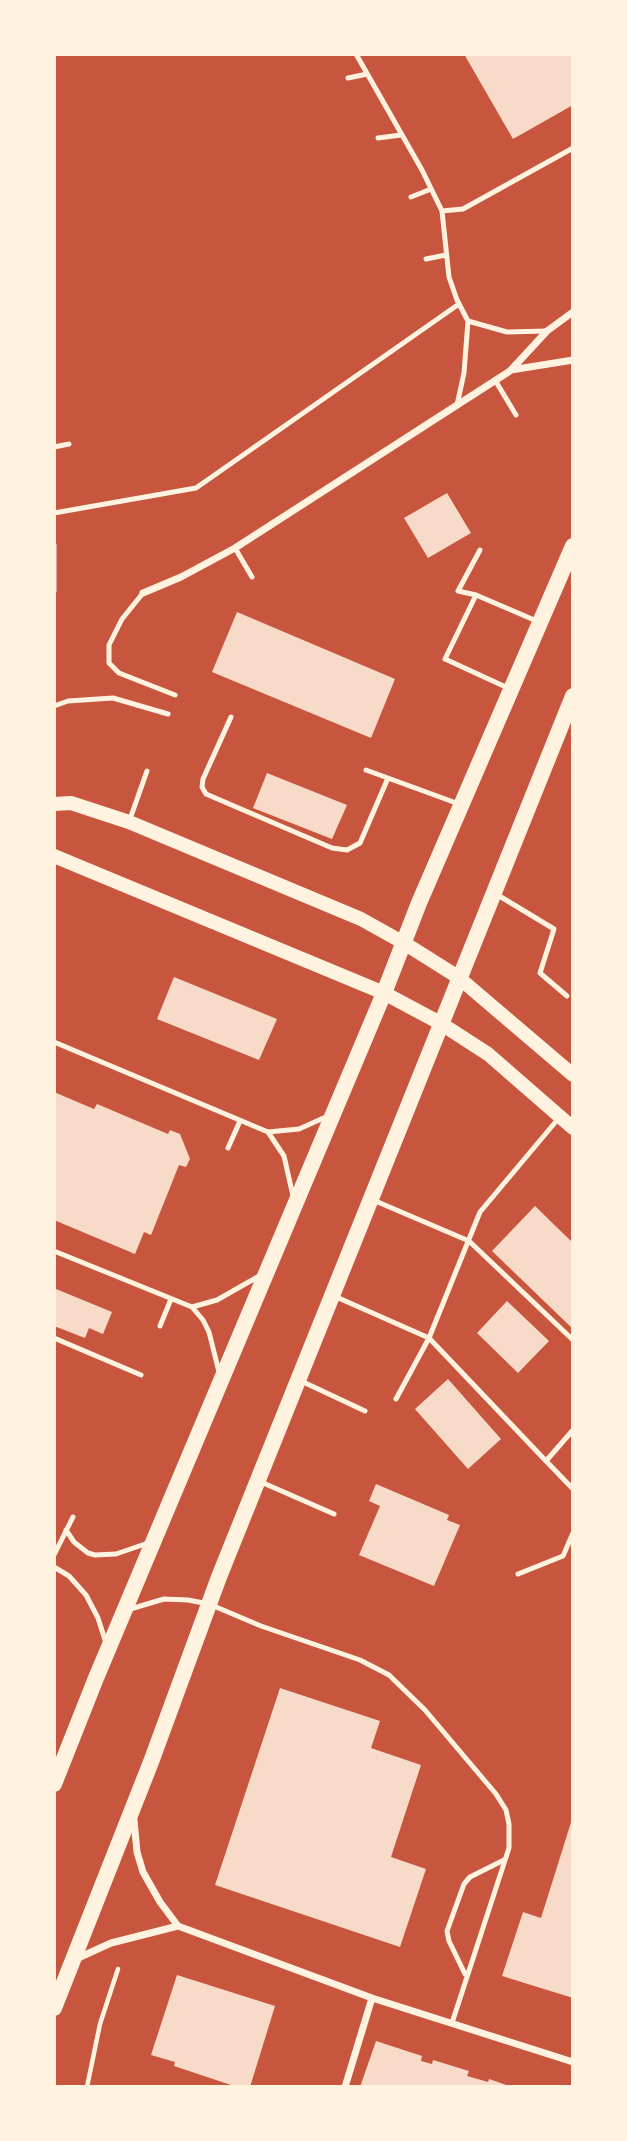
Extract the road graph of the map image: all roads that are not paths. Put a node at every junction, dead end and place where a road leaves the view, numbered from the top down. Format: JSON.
{"nodes":[{"id":1,"x":356,"y":54,"type":"edge"},
{"id":2,"x":367,"y":74,"type":"junction"},
{"id":3,"x":348,"y":78,"type":"dead end"},
{"id":4,"x":401,"y":135,"type":"junction"},
{"id":5,"x":378,"y":138,"type":"dead end"},
{"id":6,"x":573,"y":148,"type":"edge"},
{"id":7,"x":431,"y":189,"type":"junction"},
{"id":8,"x":411,"y":197,"type":"dead end"},
{"id":9,"x":442,"y":211,"type":"junction"},
{"id":10,"x":446,"y":256,"type":"junction"},
{"id":11,"x":426,"y":259,"type":"dead end"},
{"id":12,"x":459,"y":304,"type":"junction"},
{"id":13,"x":573,"y":312,"type":"edge"},
{"id":14,"x":573,"y":320,"type":"edge"},
{"id":15,"x":468,"y":321,"type":"junction"},
{"id":16,"x":559,"y":323,"type":"junction"},
{"id":17,"x":547,"y":331,"type":"junction"},
{"id":18,"x":573,"y":360,"type":"edge"},
{"id":19,"x":510,"y":370,"type":"junction"},
{"id":20,"x":495,"y":380,"type":"junction"},
{"id":21,"x":457,"y":405,"type":"junction"},
{"id":22,"x":516,"y":415,"type":"dead end"},
{"id":23,"x":69,"y":444,"type":"dead end"},
{"id":24,"x":54,"y":447,"type":"edge"},
{"id":25,"x":54,"y":513,"type":"edge"},
{"id":26,"x":54,"y":545,"type":"edge"},
{"id":27,"x":573,"y":546,"type":"edge"},
{"id":28,"x":235,"y":548,"type":"junction"},
{"id":29,"x":480,"y":550,"type":"dead end"},
{"id":30,"x":252,"y":576,"type":"dead end"},
{"id":31,"x":55,"y":584,"type":"edge"},
{"id":32,"x":54,"y":591,"type":"edge"},
{"id":33,"x":143,"y":593,"type":"joint"},
{"id":34,"x":476,"y":594,"type":"junction"},
{"id":35,"x":539,"y":622,"type":"junction"},
{"id":36,"x":510,"y":689,"type":"junction"},
{"id":37,"x":175,"y":695,"type":"dead end"},
{"id":38,"x":573,"y":696,"type":"edge"},
{"id":39,"x":54,"y":706,"type":"edge"},
{"id":40,"x":168,"y":714,"type":"dead end"},
{"id":41,"x":231,"y":717,"type":"dead end"},
{"id":42,"x":366,"y":770,"type":"dead end"},
{"id":43,"x":147,"y":771,"type":"dead end"},
{"id":44,"x":388,"y":778,"type":"junction"},
{"id":45,"x":54,"y":804,"type":"edge"},
{"id":46,"x":461,"y":805,"type":"junction"},
{"id":47,"x":129,"y":822,"type":"junction"},
{"id":48,"x":54,"y":856,"type":"edge"},
{"id":49,"x":493,"y":892,"type":"junction"},
{"id":50,"x":404,"y":943,"type":"junction"},
{"id":51,"x":458,"y":977,"type":"junction"},
{"id":52,"x":384,"y":993,"type":"junction"},
{"id":53,"x":567,"y":996,"type":"dead end"},
{"id":54,"x":440,"y":1023,"type":"junction"},
{"id":55,"x":54,"y":1042,"type":"edge"},
{"id":56,"x":573,"y":1074,"type":"edge"},
{"id":57,"x":334,"y":1113,"type":"junction"},
{"id":58,"x":560,"y":1116,"type":"junction"},
{"id":59,"x":240,"y":1121,"type":"junction"},
{"id":60,"x":573,"y":1128,"type":"edge"},
{"id":61,"x":268,"y":1132,"type":"junction"},
{"id":62,"x":228,"y":1148,"type":"dead end"},
{"id":63,"x":370,"y":1199,"type":"junction"},
{"id":64,"x":295,"y":1206,"type":"junction"},
{"id":65,"x":468,"y":1241,"type":"junction"},
{"id":66,"x":54,"y":1251,"type":"edge"},
{"id":67,"x":266,"y":1271,"type":"junction"},
{"id":68,"x":332,"y":1295,"type":"junction"},
{"id":69,"x":171,"y":1299,"type":"junction"},
{"id":70,"x":192,"y":1307,"type":"junction"},
{"id":71,"x":160,"y":1326,"type":"dead end"},
{"id":72,"x":54,"y":1338,"type":"edge"},
{"id":73,"x":429,"y":1338,"type":"junction"},
{"id":74,"x":573,"y":1340,"type":"edge"},
{"id":75,"x":141,"y":1376,"type":"dead end"},
{"id":76,"x":298,"y":1380,"type":"junction"},
{"id":77,"x":220,"y":1381,"type":"junction"},
{"id":78,"x":396,"y":1399,"type":"dead end"},
{"id":79,"x":365,"y":1411,"type":"dead end"},
{"id":80,"x":573,"y":1430,"type":"edge"},
{"id":81,"x":546,"y":1461,"type":"junction"},
{"id":82,"x":258,"y":1481,"type":"junction"},
{"id":83,"x":573,"y":1489,"type":"edge"},
{"id":84,"x":334,"y":1514,"type":"dead end"},
{"id":85,"x":72,"y":1517,"type":"dead end"},
{"id":86,"x":66,"y":1530,"type":"junction"},
{"id":87,"x":573,"y":1533,"type":"edge"},
{"id":88,"x":154,"y":1540,"type":"junction"},
{"id":89,"x":54,"y":1555,"type":"edge"},
{"id":90,"x":54,"y":1567,"type":"edge"},
{"id":91,"x":518,"y":1574,"type":"dead end"},
{"id":92,"x":209,"y":1604,"type":"junction"},
{"id":93,"x":123,"y":1612,"type":"junction"},
{"id":94,"x":107,"y":1650,"type":"junction"},
{"id":95,"x":54,"y":1784,"type":"edge"},
{"id":96,"x":133,"y":1806,"type":"junction"},
{"id":97,"x":504,"y":1860,"type":"junction"},
{"id":98,"x":178,"y":1926,"type":"junction"},
{"id":99,"x":72,"y":1961,"type":"junction"},
{"id":100,"x":466,"y":1975,"type":"junction"},
{"id":101,"x":372,"y":1998,"type":"junction"},
{"id":102,"x":54,"y":2008,"type":"edge"},
{"id":103,"x":452,"y":2023,"type":"junction"},
{"id":104,"x":573,"y":2062,"type":"edge"},
{"id":105,"x":345,"y":2087,"type":"edge"}],
"edges":[{"from":1,"to":2,"type":"lane"},
{"from":2,"to":3,"type":"lane"},
{"from":2,"to":4,"type":"lane"},
{"from":4,"to":5,"type":"lane"},
{"from":4,"to":7,"type":"lane"},
{"from":6,"to":9,"type":"lane"},
{"from":7,"to":8,"type":"lane"},
{"from":7,"to":9,"type":"lane"},
{"from":9,"to":10,"type":"lane"},
{"from":10,"to":11,"type":"lane"},
{"from":10,"to":12,"type":"lane"},
{"from":12,"to":15,"type":"lane"},
{"from":12,"to":25,"type":"lane"},
{"from":13,"to":16,"type":"street"},
{"from":14,"to":16,"type":"street"},
{"from":15,"to":17,"type":"lane"},
{"from":15,"to":21,"type":"lane"},
{"from":16,"to":17,"type":"street"},
{"from":17,"to":19,"type":"street"},
{"from":18,"to":19,"type":"street"},
{"from":19,"to":20,"type":"street"},
{"from":20,"to":21,"type":"street"},
{"from":20,"to":22,"type":"lane"},
{"from":21,"to":28,"type":"street"},
{"from":23,"to":24,"type":"lane"},
{"from":26,"to":31,"type":"lane"},
{"from":27,"to":35,"type":"main road"},
{"from":28,"to":30,"type":"lane"},
{"from":28,"to":33,"type":"street"},
{"from":29,"to":34,"type":"lane"},
{"from":31,"to":32,"type":"lane"},
{"from":33,"to":37,"type":"lane"},
{"from":34,"to":35,"type":"lane"},
{"from":34,"to":36,"type":"lane"},
{"from":35,"to":36,"type":"main road"},
{"from":36,"to":46,"type":"main road"},
{"from":38,"to":49,"type":"main road"},
{"from":39,"to":40,"type":"lane"},
{"from":41,"to":44,"type":"lane"},
{"from":42,"to":44,"type":"lane"},
{"from":43,"to":47,"type":"lane"},
{"from":44,"to":46,"type":"lane"},
{"from":45,"to":47,"type":"main road"},
{"from":46,"to":50,"type":"main road"},
{"from":47,"to":50,"type":"main road"},
{"from":48,"to":52,"type":"main road"},
{"from":49,"to":51,"type":"main road"},
{"from":49,"to":53,"type":"lane"},
{"from":50,"to":51,"type":"main road"},
{"from":50,"to":52,"type":"main road"},
{"from":51,"to":54,"type":"main road"},
{"from":51,"to":56,"type":"main road"},
{"from":52,"to":54,"type":"main road"},
{"from":52,"to":57,"type":"main road"},
{"from":54,"to":58,"type":"main road"},
{"from":54,"to":63,"type":"main road"},
{"from":55,"to":59,"type":"lane"},
{"from":57,"to":61,"type":"lane"},
{"from":57,"to":64,"type":"main road"},
{"from":58,"to":60,"type":"main road"},
{"from":58,"to":65,"type":"lane"},
{"from":59,"to":61,"type":"lane"},
{"from":59,"to":62,"type":"lane"},
{"from":61,"to":64,"type":"lane"},
{"from":63,"to":65,"type":"lane"},
{"from":63,"to":68,"type":"main road"},
{"from":64,"to":67,"type":"main road"},
{"from":65,"to":73,"type":"lane"},
{"from":65,"to":74,"type":"lane"},
{"from":66,"to":69,"type":"lane"},
{"from":67,"to":70,"type":"lane"},
{"from":67,"to":77,"type":"main road"},
{"from":68,"to":73,"type":"lane"},
{"from":68,"to":76,"type":"main road"},
{"from":69,"to":70,"type":"lane"},
{"from":69,"to":71,"type":"lane"},
{"from":70,"to":77,"type":"lane"},
{"from":72,"to":75,"type":"lane"},
{"from":73,"to":78,"type":"lane"},
{"from":73,"to":81,"type":"lane"},
{"from":76,"to":79,"type":"lane"},
{"from":76,"to":82,"type":"main road"},
{"from":77,"to":88,"type":"main road"},
{"from":80,"to":81,"type":"lane"},
{"from":81,"to":83,"type":"lane"},
{"from":82,"to":84,"type":"lane"},
{"from":82,"to":92,"type":"main road"},
{"from":85,"to":86,"type":"lane"},
{"from":86,"to":88,"type":"lane"},
{"from":86,"to":89,"type":"lane"},
{"from":87,"to":91,"type":"lane"},
{"from":88,"to":93,"type":"main road"},
{"from":90,"to":94,"type":"lane"},
{"from":92,"to":93,"type":"lane"},
{"from":92,"to":96,"type":"main road"},
{"from":92,"to":97,"type":"lane"},
{"from":93,"to":94,"type":"main road"},
{"from":94,"to":95,"type":"main road"},
{"from":96,"to":98,"type":"street"},
{"from":96,"to":99,"type":"main road"},
{"from":97,"to":100,"type":"lane"},
{"from":97,"to":100,"type":"lane"},
{"from":98,"to":99,"type":"street"},
{"from":98,"to":101,"type":"street"},
{"from":99,"to":102,"type":"main road"},
{"from":100,"to":103,"type":"lane"},
{"from":101,"to":103,"type":"street"},
{"from":101,"to":105,"type":"street"},
{"from":103,"to":104,"type":"street"}]}
